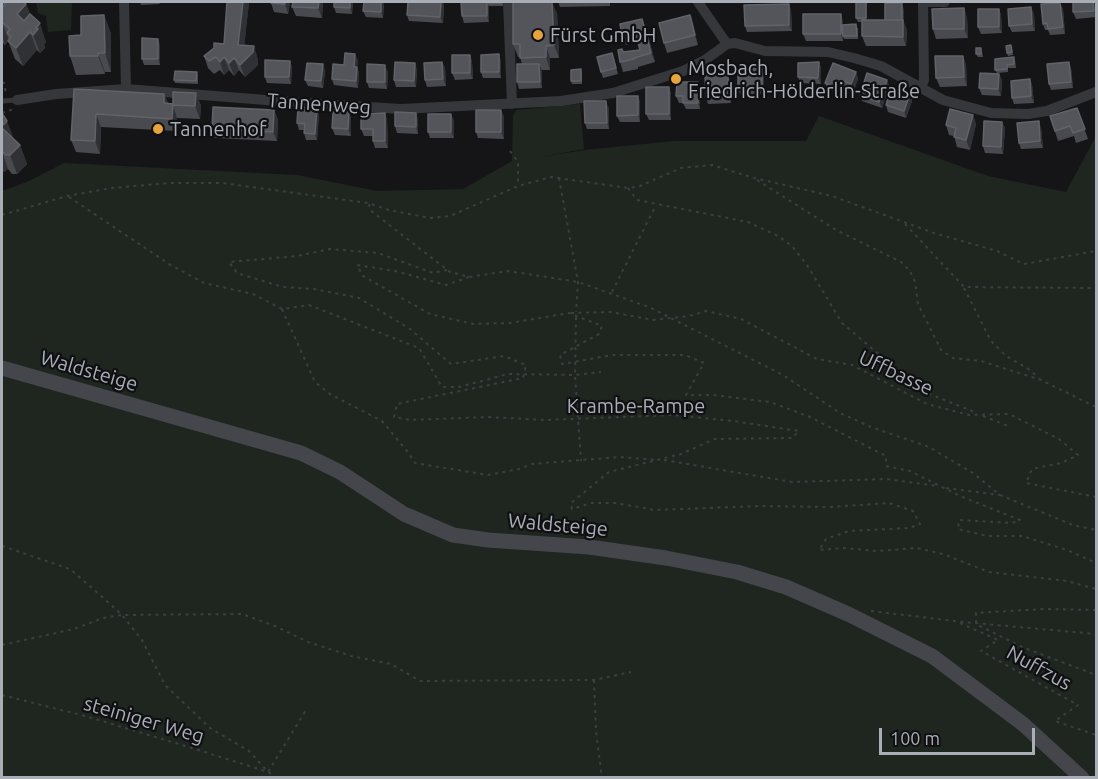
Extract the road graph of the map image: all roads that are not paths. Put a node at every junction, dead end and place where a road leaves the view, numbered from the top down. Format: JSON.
{"nodes":[{"id":1,"x":124,"y":2,"type":"edge"},
{"id":2,"x":508,"y":2,"type":"edge"},
{"id":3,"x":698,"y":2,"type":"edge"},
{"id":4,"x":924,"y":2,"type":"edge"},
{"id":5,"x":945,"y":2,"type":"edge"},
{"id":6,"x":727,"y":44,"type":"junction"},
{"id":7,"x":921,"y":88,"type":"junction"},
{"id":8,"x":126,"y":89,"type":"junction"},
{"id":9,"x":1096,"y":92,"type":"edge"},
{"id":10,"x":2,"y":101,"type":"edge"},
{"id":11,"x":13,"y":103,"type":"joint"},
{"id":12,"x":512,"y":104,"type":"junction"},
{"id":13,"x":2,"y":368,"type":"edge"},
{"id":14,"x":1082,"y":777,"type":"edge"}],
"edges":[{"from":1,"to":8,"type":"street"},
{"from":2,"to":12,"type":"street"},
{"from":3,"to":6,"type":"street"},
{"from":4,"to":5,"type":"street"},
{"from":4,"to":7,"type":"street"},
{"from":6,"to":7,"type":"street"},
{"from":6,"to":12,"type":"street","name":"Tannenweg"},
{"from":7,"to":9,"type":"street"},
{"from":8,"to":11,"type":"street","name":"Tannenweg"},
{"from":8,"to":12,"type":"street","name":"Tannenweg"},
{"from":10,"to":11,"type":"lane"},
{"from":13,"to":14,"type":"street","name":"Waldsteige"}]}
